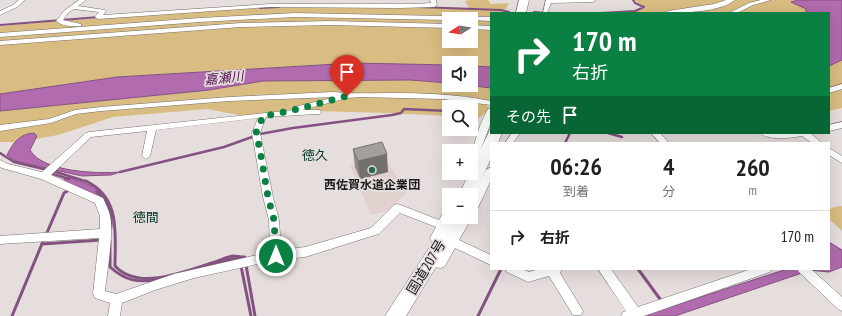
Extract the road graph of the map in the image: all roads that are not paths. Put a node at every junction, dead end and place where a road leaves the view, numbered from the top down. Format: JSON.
{"nodes":[{"id":1,"x":22,"y":0,"type":"edge"},
{"id":2,"x":83,"y":0,"type":"edge"},
{"id":3,"x":224,"y":0,"type":"edge"},
{"id":4,"x":433,"y":0,"type":"edge"},
{"id":5,"x":524,"y":0,"type":"edge"},
{"id":6,"x":549,"y":0,"type":"edge"},
{"id":7,"x":593,"y":0,"type":"edge"},
{"id":8,"x":732,"y":0,"type":"edge"},
{"id":9,"x":768,"y":0,"type":"edge"},
{"id":10,"x":361,"y":3,"type":"edge"},
{"id":11,"x":15,"y":6,"type":"junction"},
{"id":12,"x":0,"y":7,"type":"edge"},
{"id":13,"x":73,"y":7,"type":"junction"},
{"id":14,"x":219,"y":8,"type":"junction"},
{"id":15,"x":521,"y":12,"type":"edge"},
{"id":16,"x":545,"y":12,"type":"dead end"},
{"id":17,"x":675,"y":12,"type":"edge"},
{"id":18,"x":734,"y":12,"type":"edge"},
{"id":19,"x":0,"y":13,"type":"edge"},
{"id":20,"x":490,"y":19,"type":"edge"},
{"id":21,"x":442,"y":26,"type":"edge"},
{"id":22,"x":108,"y":27,"type":"junction"},
{"id":23,"x":478,"y":27,"type":"edge"},
{"id":24,"x":490,"y":28,"type":"edge"},
{"id":25,"x":0,"y":32,"type":"edge"},
{"id":26,"x":20,"y":34,"type":"junction"},
{"id":27,"x":0,"y":36,"type":"edge"},
{"id":28,"x":0,"y":43,"type":"edge"},
{"id":29,"x":842,"y":86,"type":"edge"},
{"id":30,"x":830,"y":91,"type":"edge"},
{"id":31,"x":347,"y":96,"type":"junction"},
{"id":32,"x":490,"y":103,"type":"edge"},
{"id":33,"x":317,"y":112,"type":"dead end"},
{"id":34,"x":284,"y":113,"type":"junction"},
{"id":35,"x":490,"y":114,"type":"edge"},
{"id":36,"x":263,"y":116,"type":"junction"},
{"id":37,"x":842,"y":125,"type":"edge"},
{"id":38,"x":1,"y":128,"type":"edge"},
{"id":39,"x":152,"y":128,"type":"junction"},
{"id":40,"x":830,"y":128,"type":"edge"},
{"id":41,"x":656,"y":134,"type":"edge"},
{"id":42,"x":770,"y":134,"type":"edge"},
{"id":43,"x":797,"y":134,"type":"edge"},
{"id":44,"x":806,"y":134,"type":"edge"},
{"id":45,"x":664,"y":142,"type":"edge"},
{"id":46,"x":817,"y":142,"type":"edge"},
{"id":47,"x":490,"y":144,"type":"edge"},
{"id":48,"x":478,"y":145,"type":"edge"},
{"id":49,"x":830,"y":152,"type":"edge"},
{"id":50,"x":146,"y":156,"type":"dead end"},
{"id":51,"x":842,"y":160,"type":"edge"},
{"id":52,"x":0,"y":163,"type":"edge"},
{"id":53,"x":490,"y":172,"type":"edge"},
{"id":54,"x":46,"y":174,"type":"junction"},
{"id":55,"x":470,"y":188,"type":"edge"},
{"id":56,"x":478,"y":197,"type":"edge"},
{"id":57,"x":442,"y":219,"type":"edge"},
{"id":58,"x":448,"y":224,"type":"edge"},
{"id":59,"x":462,"y":224,"type":"edge"},
{"id":60,"x":105,"y":238,"type":"junction"},
{"id":61,"x":0,"y":240,"type":"edge"},
{"id":62,"x":446,"y":244,"type":"junction"},
{"id":63,"x":276,"y":256,"type":"junction"},
{"id":64,"x":490,"y":260,"type":"edge"},
{"id":65,"x":513,"y":270,"type":"edge"},
{"id":66,"x":550,"y":270,"type":"edge"},
{"id":67,"x":605,"y":270,"type":"edge"},
{"id":68,"x":763,"y":270,"type":"edge"},
{"id":69,"x":804,"y":270,"type":"edge"},
{"id":70,"x":116,"y":300,"type":"junction"},
{"id":71,"x":842,"y":305,"type":"edge"},
{"id":72,"x":577,"y":311,"type":"dead end"},
{"id":73,"x":631,"y":315,"type":"edge"},
{"id":74,"x":114,"y":316,"type":"edge"},
{"id":75,"x":395,"y":316,"type":"edge"}],
"edges":[{"from":1,"to":11,"type":"street"},
{"from":2,"to":13,"type":"street"},
{"from":3,"to":14,"type":"street"},
{"from":4,"to":10,"type":"street"},
{"from":5,"to":15,"type":"highway"},
{"from":6,"to":7,"type":"street"},
{"from":6,"to":16,"type":"street"},
{"from":8,"to":17,"type":"street"},
{"from":9,"to":18,"type":"street"},
{"from":10,"to":14,"type":"street"},
{"from":11,"to":12,"type":"street"},
{"from":11,"to":19,"type":"street"},
{"from":13,"to":14,"type":"street"},
{"from":13,"to":22,"type":"street"},
{"from":20,"to":22,"type":"street"},
{"from":21,"to":28,"type":"street"},
{"from":22,"to":26,"type":"street"},
{"from":23,"to":24,"type":"street"},
{"from":25,"to":26,"type":"street"},
{"from":26,"to":27,"type":"street"},
{"from":29,"to":30,"type":"street"},
{"from":31,"to":32,"type":"street"},
{"from":31,"to":34,"type":"street"},
{"from":31,"to":38,"type":"street"},
{"from":33,"to":34,"type":"street"},
{"from":34,"to":36,"type":"street"},
{"from":35,"to":48,"type":"street"},
{"from":36,"to":39,"type":"street"},
{"from":36,"to":63,"type":"street"},
{"from":37,"to":40,"type":"street"},
{"from":39,"to":50,"type":"street"},
{"from":39,"to":54,"type":"street"},
{"from":41,"to":45,"type":"street"},
{"from":42,"to":43,"type":"street"},
{"from":44,"to":46,"type":"street"},
{"from":47,"to":55,"type":"highway"},
{"from":49,"to":51,"type":"street"},
{"from":52,"to":54,"type":"street"},
{"from":53,"to":56,"type":"street"},
{"from":54,"to":60,"type":"street"},
{"from":57,"to":63,"type":"street"},
{"from":58,"to":62,"type":"highway","name":"国道207号"},
{"from":59,"to":62,"type":"street"},
{"from":60,"to":61,"type":"street"},
{"from":60,"to":70,"type":"street"},
{"from":62,"to":64,"type":"street"},
{"from":62,"to":75,"type":"highway","name":"国道207号"},
{"from":63,"to":70,"type":"street"},
{"from":65,"to":66,"type":"street"},
{"from":66,"to":72,"type":"street"},
{"from":67,"to":73,"type":"street"},
{"from":68,"to":73,"type":"street"},
{"from":69,"to":71,"type":"street"},
{"from":70,"to":74,"type":"street"}]}
